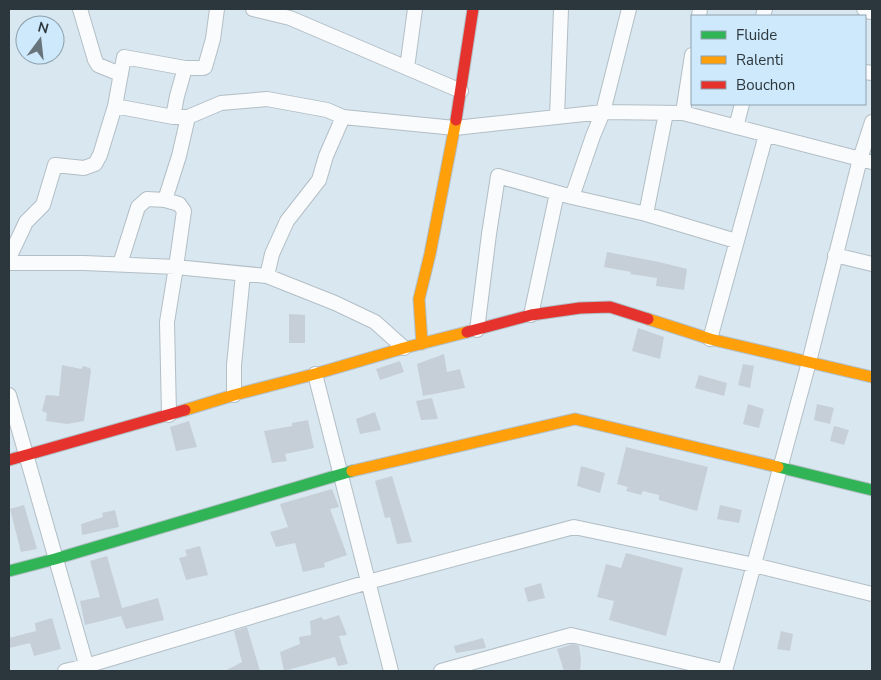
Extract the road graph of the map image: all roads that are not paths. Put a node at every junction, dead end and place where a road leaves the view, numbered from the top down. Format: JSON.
{"nodes":[{"id":1,"x":80,"y":9,"type":"edge"},
{"id":2,"x":217,"y":9,"type":"edge"},
{"id":3,"x":253,"y":9,"type":"edge"},
{"id":4,"x":415,"y":9,"type":"edge"},
{"id":5,"x":473,"y":9,"type":"edge"},
{"id":6,"x":561,"y":9,"type":"edge"},
{"id":7,"x":629,"y":9,"type":"edge"},
{"id":8,"x":864,"y":9,"type":"edge"},
{"id":9,"x":872,"y":12,"type":"edge"},
{"id":10,"x":292,"y":13,"type":"edge"},
{"id":11,"x":691,"y":61,"type":"edge"},
{"id":12,"x":185,"y":68,"type":"junction"},
{"id":13,"x":407,"y":68,"type":"junction"},
{"id":14,"x":120,"y":74,"type":"junction"},
{"id":15,"x":460,"y":90,"type":"junction"},
{"id":16,"x":742,"y":105,"type":"edge"},
{"id":17,"x":115,"y":106,"type":"junction"},
{"id":18,"x":603,"y":112,"type":"junction"},
{"id":19,"x":666,"y":113,"type":"junction"},
{"id":20,"x":683,"y":113,"type":"junction"},
{"id":21,"x":173,"y":117,"type":"junction"},
{"id":22,"x":188,"y":117,"type":"junction"},
{"id":23,"x":343,"y":117,"type":"junction"},
{"id":24,"x":557,"y":117,"type":"junction"},
{"id":25,"x":872,"y":122,"type":"edge"},
{"id":26,"x":736,"y":127,"type":"junction"},
{"id":27,"x":455,"y":128,"type":"junction"},
{"id":28,"x":766,"y":135,"type":"junction"},
{"id":29,"x":866,"y":160,"type":"edge"},
{"id":30,"x":557,"y":193,"type":"junction"},
{"id":31,"x":572,"y":197,"type":"junction"},
{"id":32,"x":165,"y":200,"type":"junction"},
{"id":33,"x":646,"y":214,"type":"junction"},
{"id":34,"x":736,"y":241,"type":"junction"},
{"id":35,"x":835,"y":255,"type":"junction"},
{"id":36,"x":9,"y":258,"type":"edge"},
{"id":37,"x":9,"y":262,"type":"edge"},
{"id":38,"x":120,"y":264,"type":"junction"},
{"id":39,"x":872,"y":264,"type":"edge"},
{"id":40,"x":176,"y":267,"type":"junction"},
{"id":41,"x":243,"y":274,"type":"junction"},
{"id":42,"x":267,"y":276,"type":"junction"},
{"id":43,"x":531,"y":315,"type":"junction"},
{"id":44,"x":477,"y":330,"type":"junction"},
{"id":45,"x":710,"y":339,"type":"junction"},
{"id":46,"x":422,"y":344,"type":"junction"},
{"id":47,"x":404,"y":348,"type":"junction"},
{"id":48,"x":809,"y":362,"type":"junction"},
{"id":49,"x":315,"y":374,"type":"junction"},
{"id":50,"x":872,"y":378,"type":"edge"},
{"id":51,"x":234,"y":395,"type":"junction"},
{"id":52,"x":9,"y":396,"type":"edge"},
{"id":53,"x":170,"y":415,"type":"junction"},
{"id":54,"x":26,"y":455,"type":"junction"},
{"id":55,"x":9,"y":460,"type":"edge"},
{"id":56,"x":781,"y":467,"type":"junction"},
{"id":57,"x":340,"y":474,"type":"junction"},
{"id":58,"x":872,"y":490,"type":"edge"},
{"id":59,"x":55,"y":559,"type":"junction"},
{"id":60,"x":754,"y":565,"type":"junction"},
{"id":61,"x":9,"y":571,"type":"edge"},
{"id":62,"x":368,"y":582,"type":"junction"},
{"id":63,"x":872,"y":594,"type":"edge"},
{"id":64,"x":87,"y":669,"type":"edge"},
{"id":65,"x":65,"y":671,"type":"edge"},
{"id":66,"x":391,"y":671,"type":"edge"},
{"id":67,"x":441,"y":671,"type":"edge"},
{"id":68,"x":724,"y":671,"type":"edge"}],
"edges":[{"from":1,"to":14,"type":"street"},
{"from":2,"to":12,"type":"street"},
{"from":3,"to":10,"type":"street"},
{"from":4,"to":13,"type":"street"},
{"from":5,"to":15,"type":"street"},
{"from":6,"to":24,"type":"street"},
{"from":7,"to":18,"type":"street"},
{"from":8,"to":9,"type":"street"},
{"from":10,"to":13,"type":"street"},
{"from":11,"to":20,"type":"street"},
{"from":12,"to":14,"type":"street"},
{"from":12,"to":21,"type":"street"},
{"from":13,"to":15,"type":"street"},
{"from":14,"to":17,"type":"street"},
{"from":15,"to":27,"type":"street"},
{"from":16,"to":26,"type":"street"},
{"from":17,"to":21,"type":"street"},
{"from":17,"to":36,"type":"street"},
{"from":18,"to":19,"type":"street"},
{"from":18,"to":24,"type":"street"},
{"from":18,"to":31,"type":"street"},
{"from":19,"to":20,"type":"street"},
{"from":19,"to":33,"type":"street"},
{"from":20,"to":26,"type":"street"},
{"from":21,"to":22,"type":"street"},
{"from":22,"to":23,"type":"street"},
{"from":22,"to":32,"type":"street"},
{"from":23,"to":27,"type":"street"},
{"from":23,"to":42,"type":"street"},
{"from":24,"to":27,"type":"street"},
{"from":25,"to":29,"type":"street"},
{"from":26,"to":28,"type":"street"},
{"from":27,"to":46,"type":"street"},
{"from":28,"to":29,"type":"street"},
{"from":28,"to":34,"type":"street"},
{"from":29,"to":35,"type":"street"},
{"from":30,"to":31,"type":"street"},
{"from":30,"to":43,"type":"street"},
{"from":30,"to":44,"type":"street"},
{"from":31,"to":33,"type":"street"},
{"from":32,"to":38,"type":"street"},
{"from":32,"to":40,"type":"street"},
{"from":33,"to":34,"type":"street"},
{"from":34,"to":45,"type":"street"},
{"from":35,"to":39,"type":"street"},
{"from":35,"to":48,"type":"street"},
{"from":37,"to":38,"type":"street"},
{"from":38,"to":40,"type":"street"},
{"from":40,"to":41,"type":"street"},
{"from":40,"to":53,"type":"street"},
{"from":41,"to":42,"type":"street"},
{"from":41,"to":51,"type":"street"},
{"from":42,"to":47,"type":"street"},
{"from":43,"to":44,"type":"street"},
{"from":43,"to":45,"type":"street"},
{"from":44,"to":46,"type":"street"},
{"from":45,"to":48,"type":"street"},
{"from":46,"to":47,"type":"street"},
{"from":47,"to":49,"type":"street"},
{"from":48,"to":50,"type":"street"},
{"from":48,"to":56,"type":"street"},
{"from":49,"to":51,"type":"street"},
{"from":49,"to":57,"type":"street"},
{"from":51,"to":53,"type":"street"},
{"from":52,"to":54,"type":"street"},
{"from":53,"to":54,"type":"street"},
{"from":54,"to":55,"type":"street"},
{"from":54,"to":59,"type":"street"},
{"from":56,"to":57,"type":"street"},
{"from":56,"to":58,"type":"street"},
{"from":56,"to":60,"type":"street"},
{"from":57,"to":59,"type":"street"},
{"from":57,"to":62,"type":"street"},
{"from":59,"to":61,"type":"street"},
{"from":59,"to":64,"type":"street"},
{"from":60,"to":62,"type":"street"},
{"from":60,"to":63,"type":"street"},
{"from":60,"to":68,"type":"street"},
{"from":62,"to":64,"type":"street"},
{"from":62,"to":66,"type":"street"},
{"from":64,"to":65,"type":"street"},
{"from":67,"to":68,"type":"street"}]}
